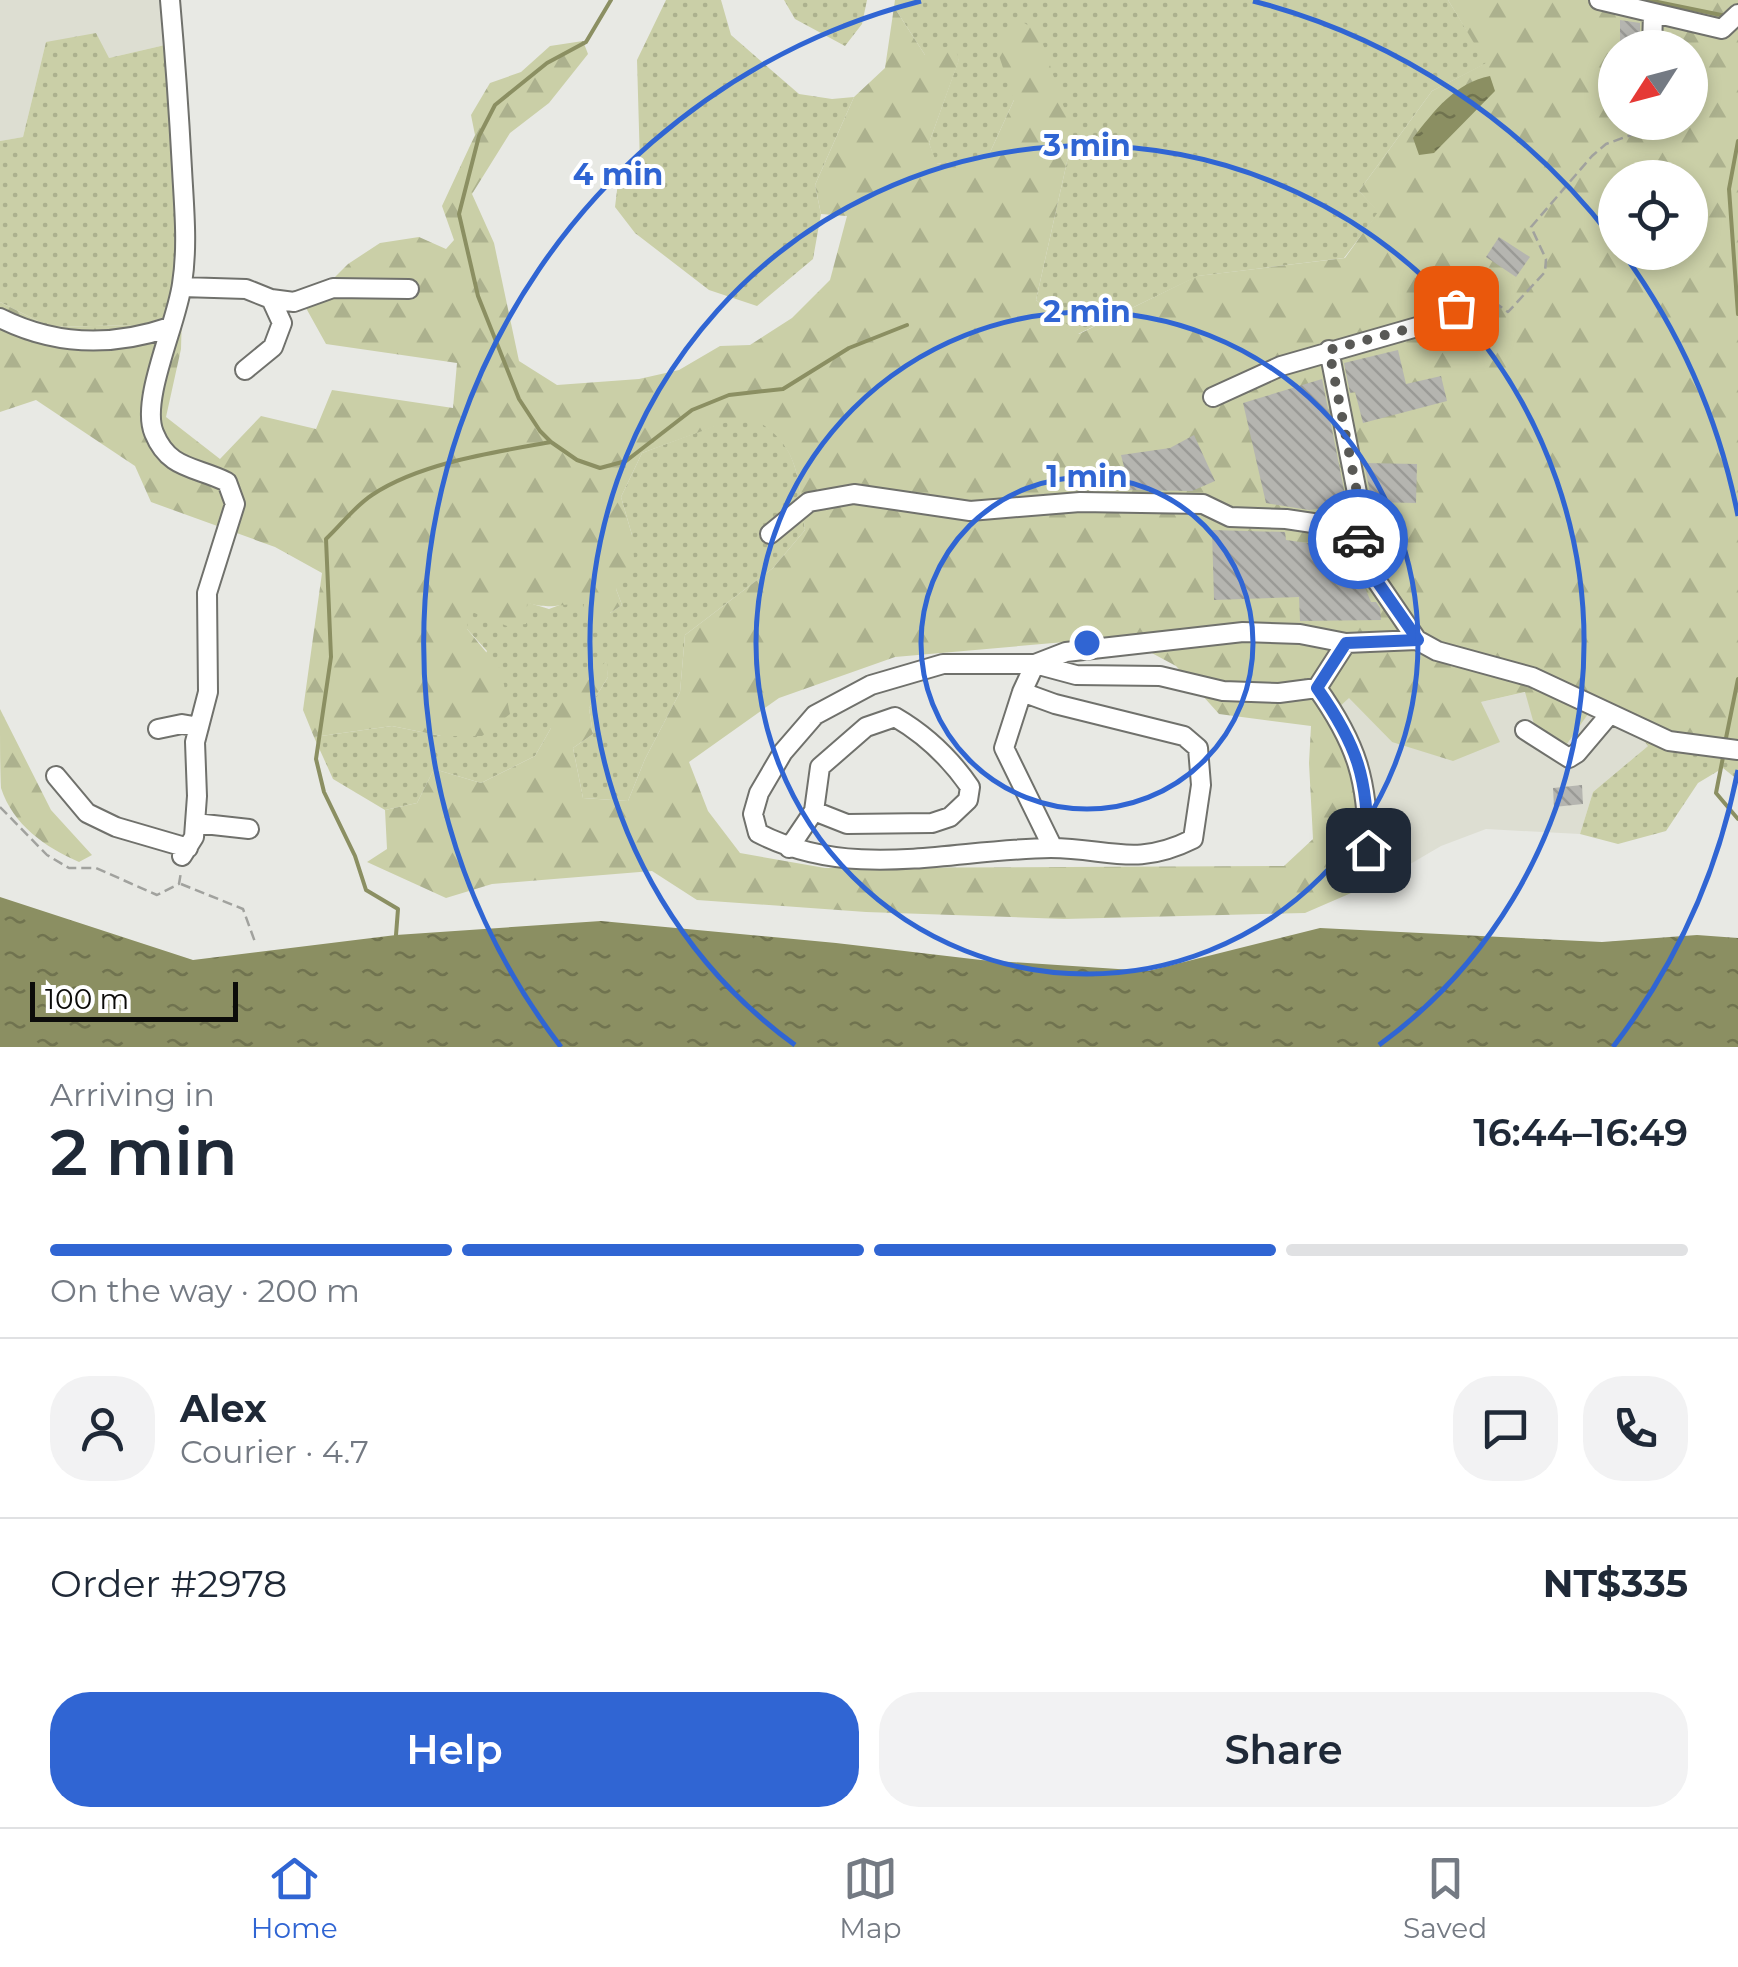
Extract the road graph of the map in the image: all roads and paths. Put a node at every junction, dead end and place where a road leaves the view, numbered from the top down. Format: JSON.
{"nodes":[{"id":1,"x":170,"y":0,"type":"edge"},
{"id":2,"x":1599,"y":0,"type":"edge"},
{"id":3,"x":1653,"y":13,"type":"junction"},
{"id":4,"x":1735,"y":19,"type":"edge"},
{"id":5,"x":1653,"y":30,"type":"edge"},
{"id":6,"x":1616,"y":140,"type":"edge"},
{"id":7,"x":182,"y":287,"type":"junction"},
{"id":8,"x":408,"y":289,"type":"dead end"},
{"id":9,"x":1480,"y":292,"type":"joint"},
{"id":10,"x":271,"y":299,"type":"junction"},
{"id":11,"x":0,"y":318,"type":"edge"},
{"id":12,"x":170,"y":326,"type":"junction"},
{"id":13,"x":1329,"y":350,"type":"junction"},
{"id":14,"x":245,"y":370,"type":"dead end"},
{"id":15,"x":1213,"y":397,"type":"dead end"},
{"id":16,"x":1353,"y":529,"type":"junction"},
{"id":17,"x":770,"y":534,"type":"dead end"},
{"id":18,"x":1418,"y":640,"type":"junction"},
{"id":19,"x":1346,"y":643,"type":"junction"},
{"id":20,"x":1035,"y":664,"type":"junction"},
{"id":21,"x":1317,"y":688,"type":"junction"},
{"id":22,"x":1022,"y":692,"type":"junction"},
{"id":23,"x":1610,"y":714,"type":"junction"},
{"id":24,"x":199,"y":727,"type":"junction"},
{"id":25,"x":158,"y":729,"type":"dead end"},
{"id":26,"x":1526,"y":730,"type":"dead end"},
{"id":27,"x":1737,"y":750,"type":"edge"},
{"id":28,"x":56,"y":776,"type":"dead end"},
{"id":29,"x":0,"y":807,"type":"edge"},
{"id":30,"x":814,"y":811,"type":"junction"},
{"id":31,"x":195,"y":824,"type":"junction"},
{"id":32,"x":249,"y":829,"type":"dead end"},
{"id":33,"x":789,"y":848,"type":"junction"},
{"id":34,"x":1053,"y":848,"type":"junction"},
{"id":35,"x":1368,"y":850,"type":"dead end"},
{"id":36,"x":185,"y":852,"type":"junction"},
{"id":37,"x":180,"y":884,"type":"junction"},
{"id":38,"x":255,"y":942,"type":"dead end"}],
"edges":[{"from":1,"to":7,"type":"street"},
{"from":2,"to":3,"type":"street"},
{"from":3,"to":4,"type":"street"},
{"from":3,"to":5,"type":"street"},
{"from":6,"to":9,"type":"path"},
{"from":7,"to":10,"type":"street"},
{"from":7,"to":12,"type":"street"},
{"from":8,"to":10,"type":"street"},
{"from":9,"to":13,"type":"street"},
{"from":10,"to":14,"type":"street"},
{"from":11,"to":12,"type":"street"},
{"from":12,"to":24,"type":"street"},
{"from":13,"to":15,"type":"street"},
{"from":13,"to":16,"type":"street"},
{"from":16,"to":17,"type":"street"},
{"from":16,"to":18,"type":"street"},
{"from":18,"to":19,"type":"street"},
{"from":18,"to":23,"type":"street"},
{"from":19,"to":20,"type":"street"},
{"from":19,"to":21,"type":"street"},
{"from":20,"to":21,"type":"street"},
{"from":20,"to":22,"type":"street"},
{"from":20,"to":33,"type":"street"},
{"from":21,"to":35,"type":"street"},
{"from":22,"to":34,"type":"street"},
{"from":22,"to":34,"type":"street"},
{"from":23,"to":26,"type":"street"},
{"from":23,"to":27,"type":"street"},
{"from":24,"to":25,"type":"street"},
{"from":24,"to":31,"type":"street"},
{"from":28,"to":36,"type":"street"},
{"from":29,"to":37,"type":"path"},
{"from":30,"to":30,"type":"street"},
{"from":30,"to":33,"type":"street"},
{"from":31,"to":32,"type":"street"},
{"from":31,"to":36,"type":"street"},
{"from":33,"to":34,"type":"street"},
{"from":36,"to":37,"type":"path"},
{"from":37,"to":38,"type":"path"}]}
